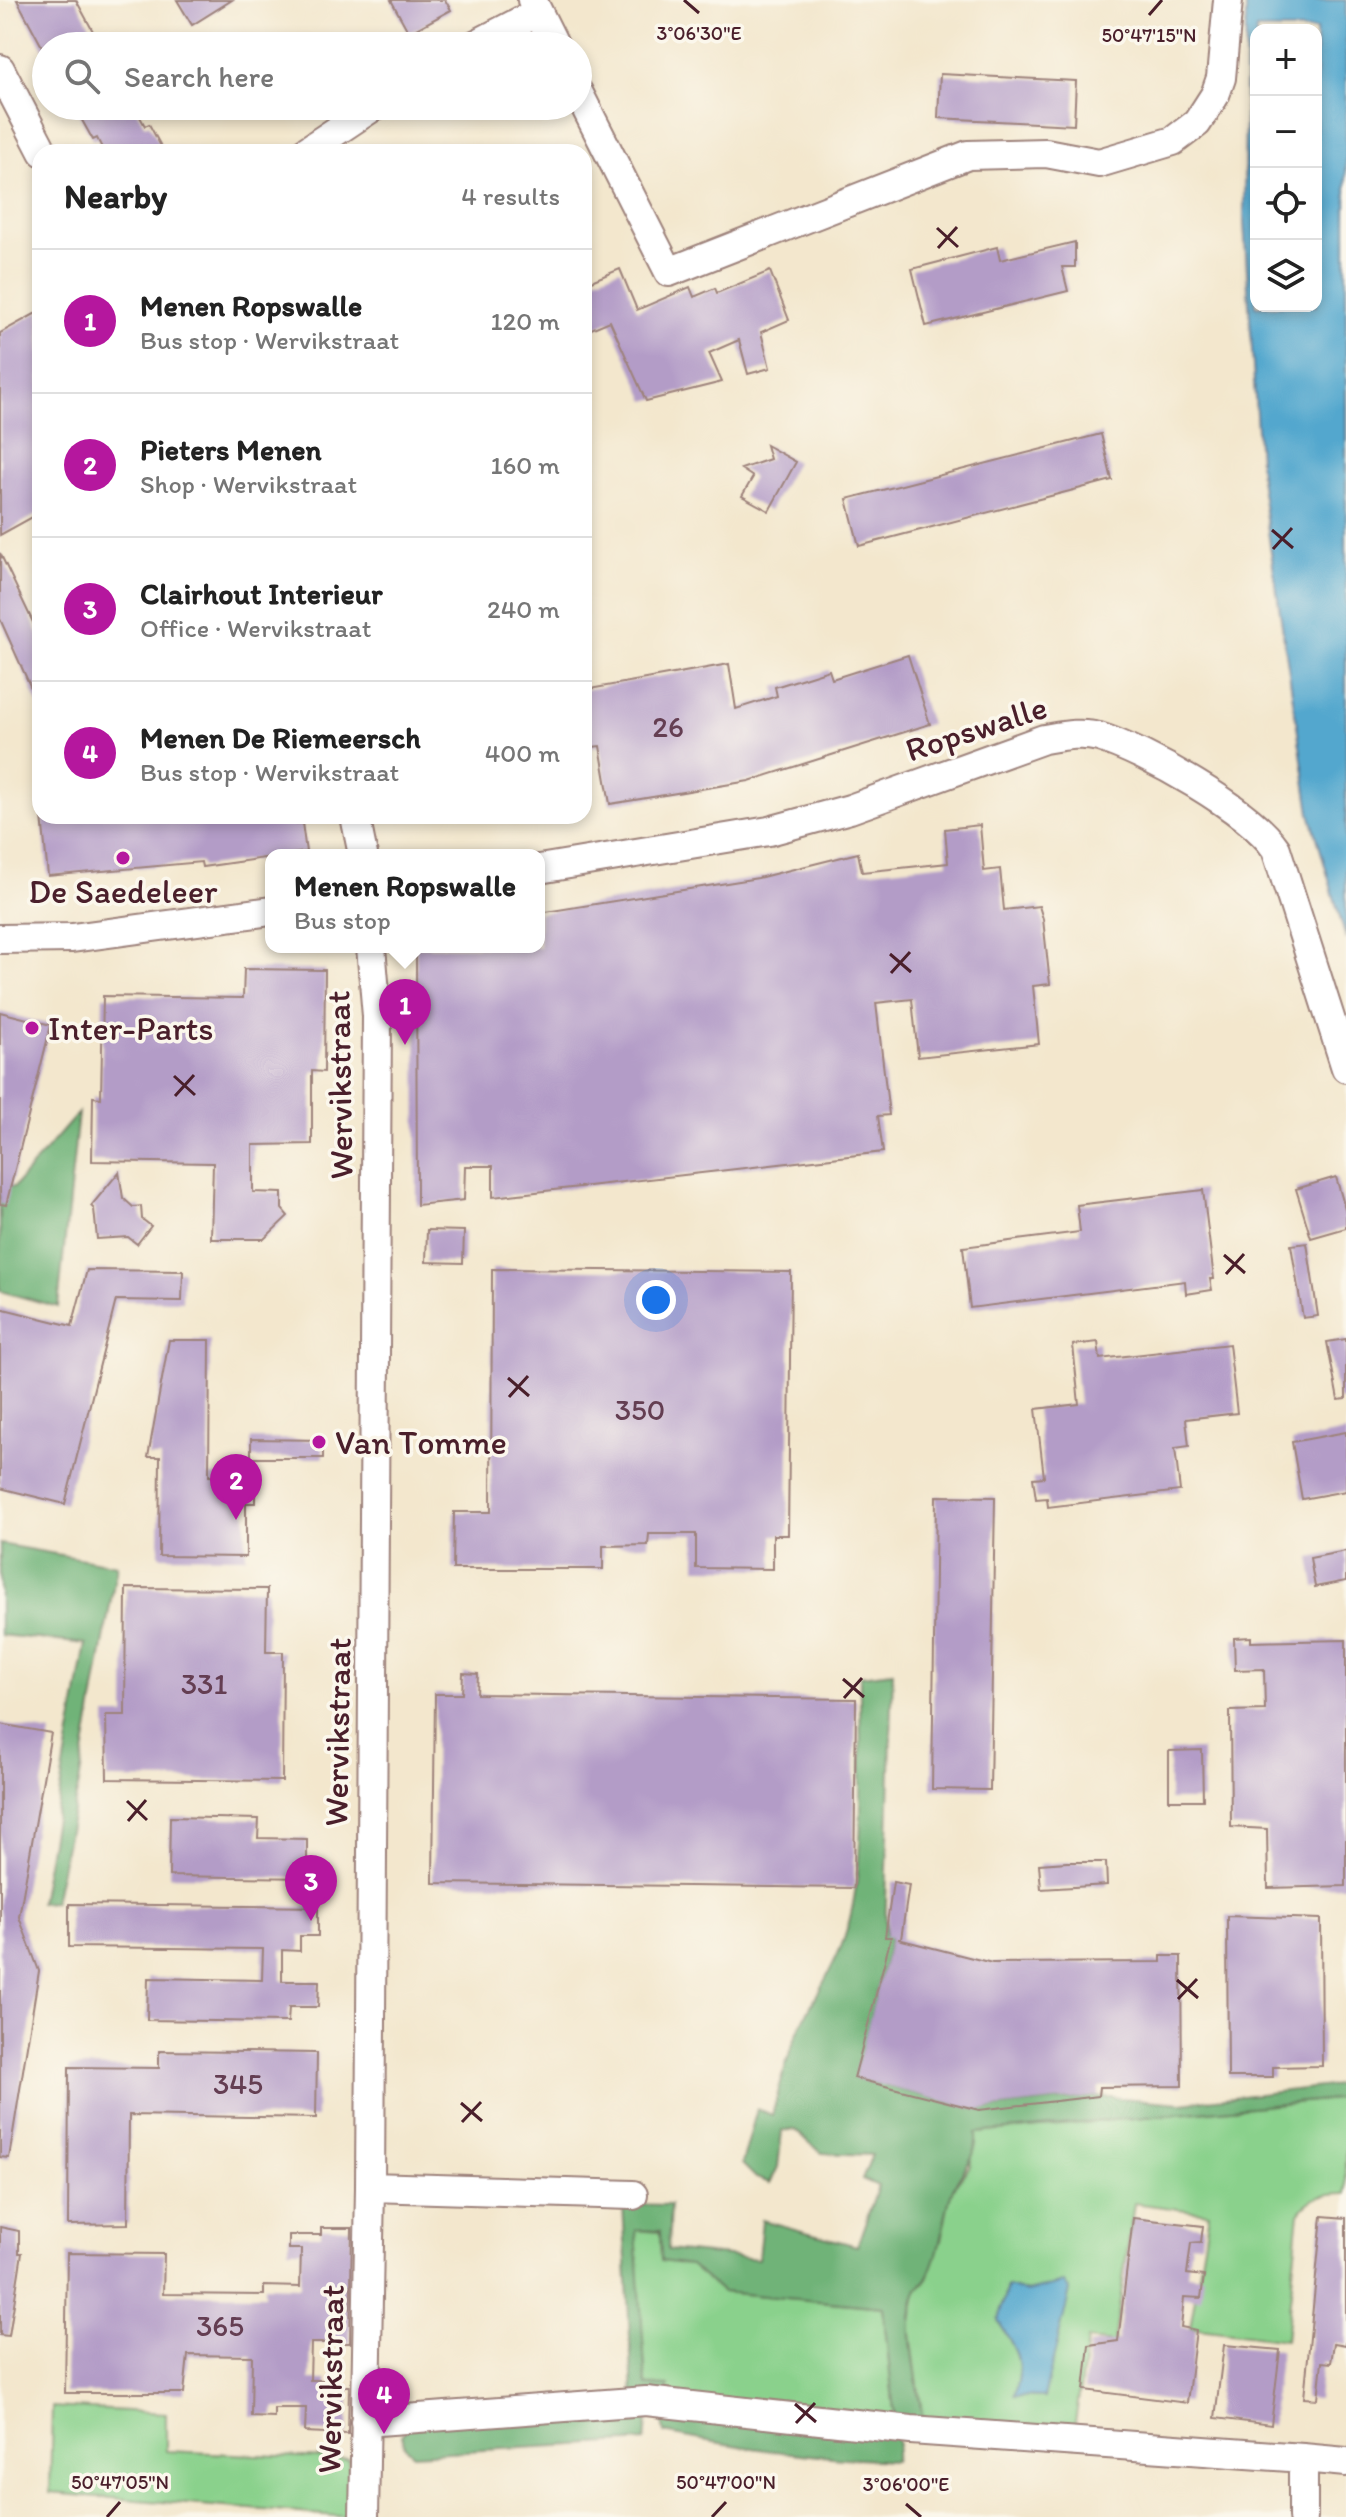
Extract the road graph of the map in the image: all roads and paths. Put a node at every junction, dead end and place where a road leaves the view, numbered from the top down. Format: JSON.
{"nodes":[{"id":1,"x":1228,"y":0,"type":"edge"},
{"id":2,"x":535,"y":6,"type":"edge"},
{"id":3,"x":495,"y":32,"type":"edge"},
{"id":4,"x":548,"y":32,"type":"edge"},
{"id":5,"x":0,"y":69,"type":"edge"},
{"id":6,"x":353,"y":120,"type":"edge"},
{"id":7,"x":592,"y":120,"type":"edge"},
{"id":8,"x":39,"y":144,"type":"edge"},
{"id":9,"x":317,"y":144,"type":"edge"},
{"id":10,"x":357,"y":824,"type":"edge"},
{"id":11,"x":362,"y":849,"type":"edge"},
{"id":12,"x":545,"y":868,"type":"edge"},
{"id":13,"x":265,"y":912,"type":"edge"},
{"id":14,"x":0,"y":939,"type":"edge"},
{"id":15,"x":371,"y":953,"type":"edge"},
{"id":16,"x":1346,"y":1068,"type":"edge"},
{"id":17,"x":370,"y":2187,"type":"junction"},
{"id":18,"x":633,"y":2195,"type":"dead end"},
{"id":19,"x":365,"y":2422,"type":"junction"},
{"id":20,"x":1303,"y":2458,"type":"junction"},
{"id":21,"x":1346,"y":2462,"type":"edge"},
{"id":22,"x":364,"y":2517,"type":"edge"},
{"id":23,"x":1303,"y":2517,"type":"edge"}],
"edges":[{"from":1,"to":7,"type":"street"},
{"from":2,"to":3,"type":"street"},
{"from":2,"to":4,"type":"street"},
{"from":5,"to":8,"type":"street"},
{"from":6,"to":9,"type":"street"},
{"from":10,"to":11,"type":"street"},
{"from":12,"to":16,"type":"street","name":"Ropswalle"},
{"from":13,"to":14,"type":"street"},
{"from":15,"to":17,"type":"street","name":"Wervikstraat"},
{"from":17,"to":18,"type":"street"},
{"from":17,"to":19,"type":"street","name":"Wervikstraat"},
{"from":19,"to":20,"type":"street"},
{"from":19,"to":22,"type":"street","name":"Wervikstraat"},
{"from":20,"to":21,"type":"street"},
{"from":20,"to":23,"type":"street"}]}
